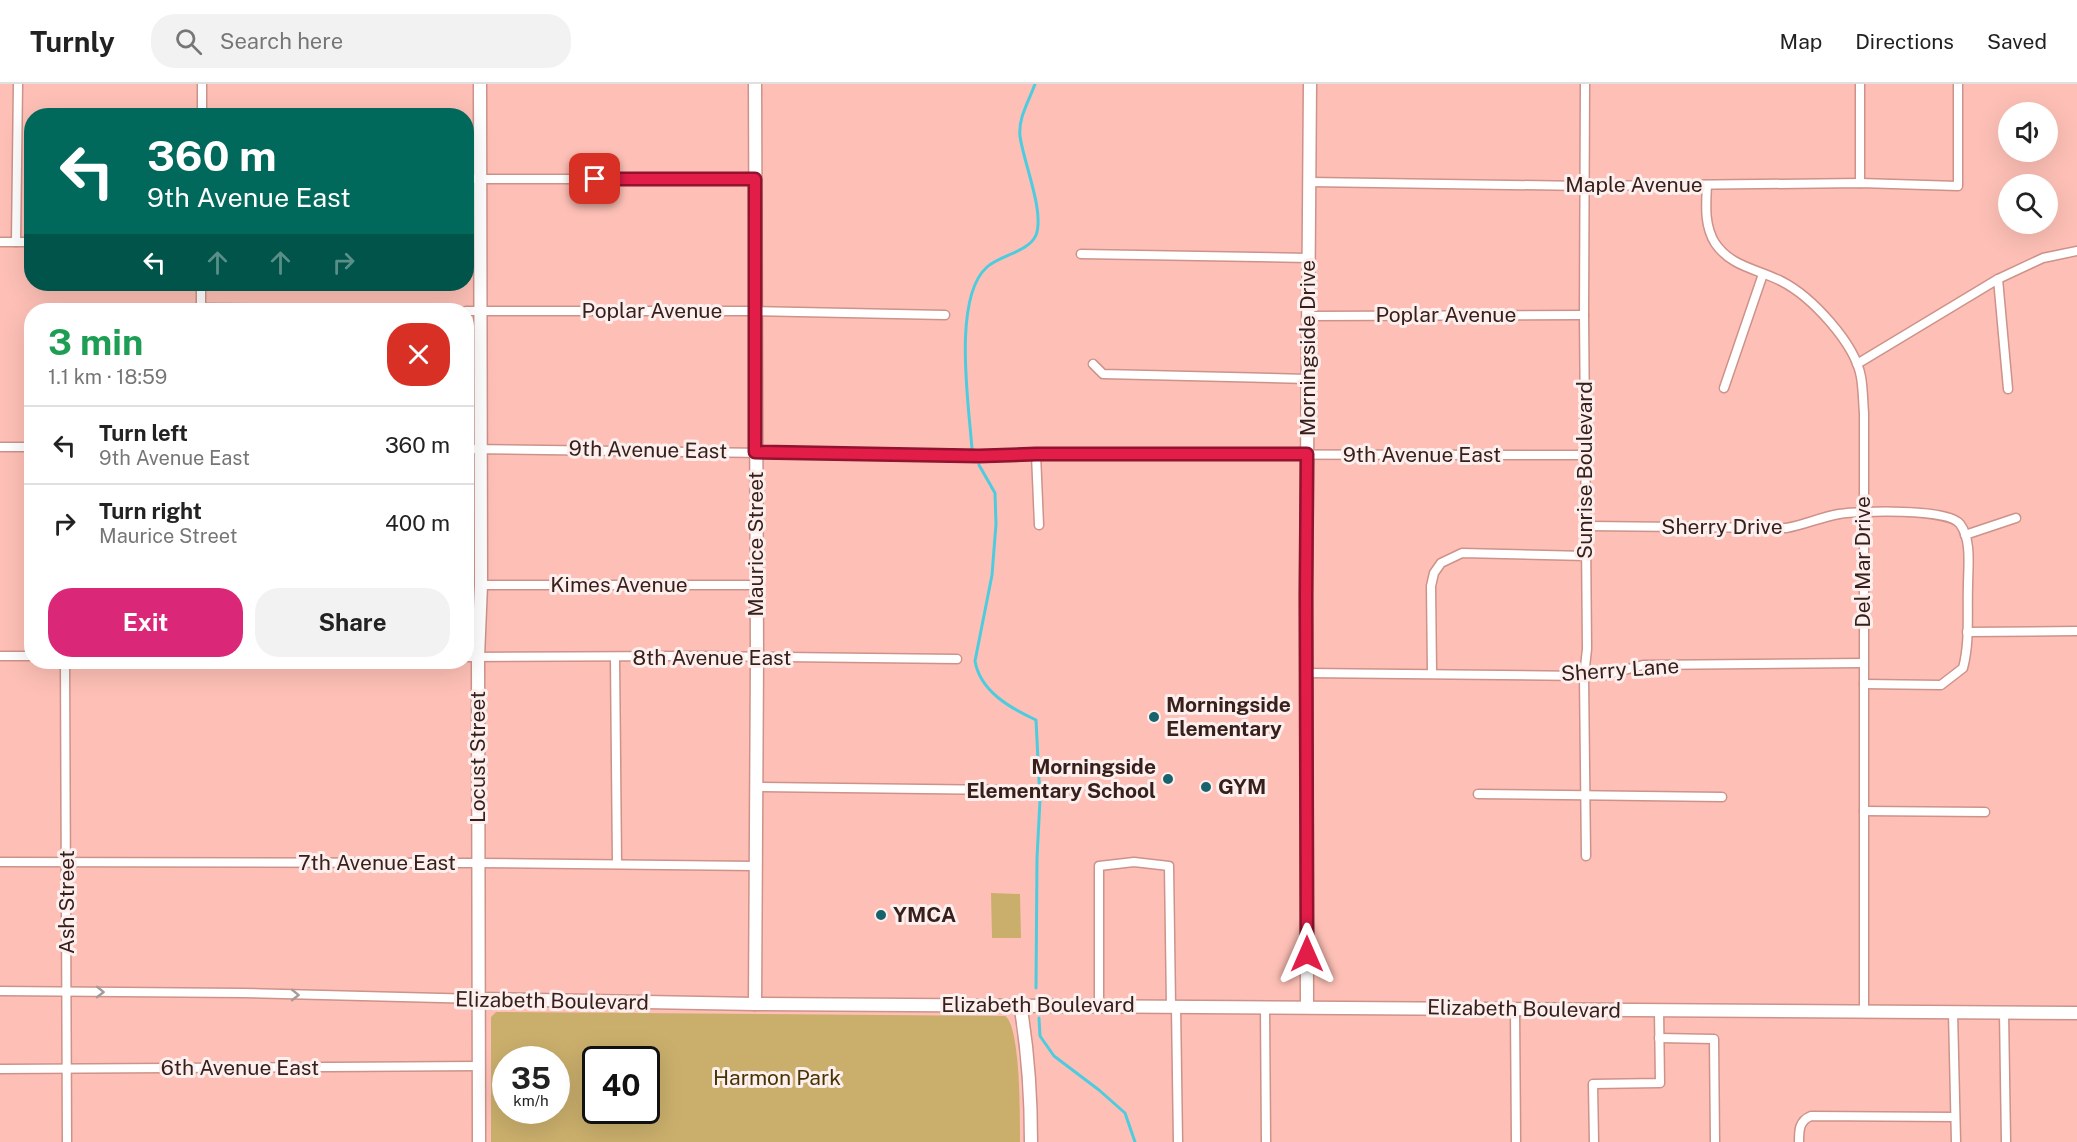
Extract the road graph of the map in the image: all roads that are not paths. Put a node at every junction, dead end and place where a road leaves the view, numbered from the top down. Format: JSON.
{"nodes":[{"id":1,"x":18,"y":84,"type":"edge"},
{"id":2,"x":202,"y":84,"type":"edge"},
{"id":3,"x":480,"y":84,"type":"edge"},
{"id":4,"x":754,"y":84,"type":"edge"},
{"id":5,"x":1310,"y":84,"type":"edge"},
{"id":6,"x":1585,"y":84,"type":"edge"},
{"id":7,"x":1860,"y":84,"type":"edge"},
{"id":8,"x":1958,"y":84,"type":"edge"},
{"id":9,"x":202,"y":108,"type":"edge"},
{"id":10,"x":474,"y":179,"type":"edge"},
{"id":11,"x":480,"y":179,"type":"junction"},
{"id":12,"x":755,"y":179,"type":"junction"},
{"id":13,"x":1310,"y":182,"type":"junction"},
{"id":14,"x":1860,"y":183,"type":"junction"},
{"id":15,"x":1707,"y":185,"type":"junction"},
{"id":16,"x":1584,"y":186,"type":"junction"},
{"id":17,"x":0,"y":242,"type":"edge"},
{"id":18,"x":15,"y":242,"type":"junction"},
{"id":19,"x":24,"y":242,"type":"edge"},
{"id":20,"x":2077,"y":250,"type":"edge"},
{"id":21,"x":1081,"y":254,"type":"dead end"},
{"id":22,"x":1309,"y":258,"type":"junction"},
{"id":23,"x":1763,"y":274,"type":"junction"},
{"id":24,"x":1998,"y":279,"type":"junction"},
{"id":25,"x":754,"y":311,"type":"junction"},
{"id":26,"x":474,"y":312,"type":"edge"},
{"id":27,"x":481,"y":312,"type":"junction"},
{"id":28,"x":945,"y":315,"type":"dead end"},
{"id":29,"x":1584,"y":315,"type":"junction"},
{"id":30,"x":1309,"y":316,"type":"junction"},
{"id":31,"x":1093,"y":364,"type":"dead end"},
{"id":32,"x":1857,"y":364,"type":"junction"},
{"id":33,"x":1308,"y":379,"type":"junction"},
{"id":34,"x":1724,"y":388,"type":"dead end"},
{"id":35,"x":2008,"y":389,"type":"dead end"},
{"id":36,"x":0,"y":447,"type":"edge"},
{"id":37,"x":24,"y":447,"type":"edge"},
{"id":38,"x":474,"y":449,"type":"edge"},
{"id":39,"x":481,"y":449,"type":"junction"},
{"id":40,"x":755,"y":452,"type":"junction"},
{"id":41,"x":1036,"y":454,"type":"junction"},
{"id":42,"x":1307,"y":454,"type":"junction"},
{"id":43,"x":1586,"y":455,"type":"junction"},
{"id":44,"x":1863,"y":511,"type":"junction"},
{"id":45,"x":2016,"y":518,"type":"dead end"},
{"id":46,"x":1039,"y":525,"type":"dead end"},
{"id":47,"x":1586,"y":526,"type":"junction"},
{"id":48,"x":1965,"y":535,"type":"junction"},
{"id":49,"x":1586,"y":556,"type":"junction"},
{"id":50,"x":482,"y":585,"type":"junction"},
{"id":51,"x":756,"y":585,"type":"junction"},
{"id":52,"x":1967,"y":632,"type":"junction"},
{"id":53,"x":2077,"y":632,"type":"edge"},
{"id":54,"x":474,"y":643,"type":"edge"},
{"id":55,"x":0,"y":656,"type":"edge"},
{"id":56,"x":24,"y":656,"type":"edge"},
{"id":57,"x":474,"y":657,"type":"edge"},
{"id":58,"x":757,"y":657,"type":"junction"},
{"id":59,"x":615,"y":658,"type":"junction"},
{"id":60,"x":957,"y":659,"type":"dead end"},
{"id":61,"x":1863,"y":663,"type":"junction"},
{"id":62,"x":65,"y":669,"type":"edge"},
{"id":63,"x":472,"y":669,"type":"edge"},
{"id":64,"x":1306,"y":672,"type":"junction"},
{"id":65,"x":1432,"y":673,"type":"junction"},
{"id":66,"x":1584,"y":676,"type":"junction"},
{"id":67,"x":1864,"y":684,"type":"junction"},
{"id":68,"x":755,"y":787,"type":"junction"},
{"id":69,"x":1005,"y":790,"type":"dead end"},
{"id":70,"x":1478,"y":794,"type":"dead end"},
{"id":71,"x":1587,"y":795,"type":"junction"},
{"id":72,"x":1722,"y":797,"type":"dead end"},
{"id":73,"x":1864,"y":812,"type":"junction"},
{"id":74,"x":1985,"y":812,"type":"dead end"},
{"id":75,"x":1586,"y":856,"type":"dead end"},
{"id":76,"x":0,"y":862,"type":"edge"},
{"id":77,"x":66,"y":863,"type":"junction"},
{"id":78,"x":478,"y":863,"type":"junction"},
{"id":79,"x":616,"y":864,"type":"junction"},
{"id":80,"x":755,"y":866,"type":"junction"},
{"id":81,"x":0,"y":991,"type":"edge"},
{"id":82,"x":67,"y":992,"type":"junction"},
{"id":83,"x":480,"y":999,"type":"junction"},
{"id":84,"x":754,"y":1004,"type":"junction"},
{"id":85,"x":1020,"y":1004,"type":"junction"},
{"id":86,"x":1099,"y":1005,"type":"junction"},
{"id":87,"x":1174,"y":1006,"type":"junction"},
{"id":88,"x":1265,"y":1007,"type":"junction"},
{"id":89,"x":1307,"y":1007,"type":"junction"},
{"id":90,"x":1515,"y":1009,"type":"junction"},
{"id":91,"x":1659,"y":1010,"type":"junction"},
{"id":92,"x":1864,"y":1011,"type":"junction"},
{"id":93,"x":1953,"y":1012,"type":"junction"},
{"id":94,"x":2004,"y":1012,"type":"junction"},
{"id":95,"x":2077,"y":1013,"type":"edge"},
{"id":96,"x":1659,"y":1038,"type":"junction"},
{"id":97,"x":479,"y":1066,"type":"junction"},
{"id":98,"x":0,"y":1069,"type":"edge"},
{"id":99,"x":67,"y":1069,"type":"junction"},
{"id":100,"x":1955,"y":1117,"type":"junction"},
{"id":101,"x":67,"y":1142,"type":"edge"},
{"id":102,"x":479,"y":1142,"type":"edge"},
{"id":103,"x":1031,"y":1142,"type":"edge"},
{"id":104,"x":1178,"y":1142,"type":"edge"},
{"id":105,"x":1266,"y":1142,"type":"edge"},
{"id":106,"x":1516,"y":1142,"type":"edge"},
{"id":107,"x":1594,"y":1142,"type":"edge"},
{"id":108,"x":1714,"y":1142,"type":"edge"},
{"id":109,"x":1799,"y":1142,"type":"edge"},
{"id":110,"x":1956,"y":1142,"type":"edge"},
{"id":111,"x":2006,"y":1142,"type":"edge"}],
"edges":[{"from":1,"to":18,"type":"street"},
{"from":2,"to":9,"type":"street"},
{"from":3,"to":11,"type":"street","name":"Locust Street"},
{"from":4,"to":12,"type":"street","name":"Maurice Street"},
{"from":5,"to":13,"type":"street","name":"Morningside Drive"},
{"from":6,"to":16,"type":"street","name":"Sunrise Boulevard"},
{"from":7,"to":14,"type":"street"},
{"from":8,"to":14,"type":"street","name":"Maple Avenue"},
{"from":10,"to":11,"type":"street"},
{"from":11,"to":12,"type":"street"},
{"from":11,"to":27,"type":"street","name":"Locust Street"},
{"from":12,"to":25,"type":"street","name":"Maurice Street"},
{"from":13,"to":16,"type":"street","name":"Maple Avenue"},
{"from":13,"to":22,"type":"street","name":"Morningside Drive"},
{"from":14,"to":15,"type":"street","name":"Maple Avenue"},
{"from":15,"to":16,"type":"street","name":"Maple Avenue"},
{"from":15,"to":23,"type":"street","name":"Del Mar Drive"},
{"from":16,"to":29,"type":"street","name":"Sunrise Boulevard"},
{"from":17,"to":18,"type":"street"},
{"from":18,"to":19,"type":"street"},
{"from":20,"to":24,"type":"street"},
{"from":21,"to":22,"type":"street"},
{"from":22,"to":30,"type":"street","name":"Morningside Drive"},
{"from":23,"to":32,"type":"street","name":"Del Mar Drive"},
{"from":23,"to":34,"type":"street"},
{"from":24,"to":32,"type":"street"},
{"from":24,"to":35,"type":"street"},
{"from":25,"to":27,"type":"street","name":"Poplar Avenue"},
{"from":25,"to":28,"type":"street","name":"Poplar Avenue"},
{"from":25,"to":40,"type":"street","name":"Maurice Street"},
{"from":26,"to":27,"type":"street","name":"Poplar Avenue"},
{"from":27,"to":39,"type":"street","name":"Locust Street"},
{"from":29,"to":30,"type":"street","name":"Poplar Avenue"},
{"from":29,"to":43,"type":"street","name":"Sunrise Boulevard"},
{"from":30,"to":33,"type":"street","name":"Morningside Drive"},
{"from":31,"to":33,"type":"street"},
{"from":32,"to":44,"type":"street","name":"Del Mar Drive"},
{"from":33,"to":42,"type":"street","name":"Morningside Drive"},
{"from":36,"to":37,"type":"street"},
{"from":38,"to":39,"type":"street","name":"9th Avenue East"},
{"from":39,"to":40,"type":"street","name":"9th Avenue East"},
{"from":39,"to":50,"type":"street","name":"Locust Street"},
{"from":40,"to":41,"type":"street","name":"9th Avenue East"},
{"from":40,"to":51,"type":"street","name":"Maurice Street"},
{"from":41,"to":42,"type":"street","name":"9th Avenue East"},
{"from":41,"to":46,"type":"street"},
{"from":42,"to":43,"type":"street","name":"9th Avenue East"},
{"from":42,"to":64,"type":"street","name":"Morningside Drive"},
{"from":43,"to":47,"type":"street","name":"Sunrise Boulevard"},
{"from":44,"to":47,"type":"street","name":"Sherry Drive"},
{"from":44,"to":48,"type":"street","name":"Sherry Drive"},
{"from":44,"to":61,"type":"street","name":"Del Mar Drive"},
{"from":45,"to":48,"type":"street"},
{"from":47,"to":49,"type":"street","name":"Sunrise Boulevard"},
{"from":48,"to":52,"type":"street"},
{"from":49,"to":65,"type":"street"},
{"from":49,"to":66,"type":"street","name":"Sunrise Boulevard"},
{"from":50,"to":51,"type":"street","name":"Kimes Avenue"},
{"from":50,"to":54,"type":"street","name":"Locust Street"},
{"from":51,"to":58,"type":"street","name":"Maurice Street"},
{"from":52,"to":53,"type":"street"},
{"from":52,"to":67,"type":"street"},
{"from":55,"to":56,"type":"street"},
{"from":57,"to":59,"type":"street","name":"8th Avenue East"},
{"from":58,"to":59,"type":"street","name":"8th Avenue East"},
{"from":58,"to":60,"type":"street","name":"8th Avenue East"},
{"from":58,"to":68,"type":"street","name":"Maurice Street"},
{"from":59,"to":79,"type":"street"},
{"from":61,"to":66,"type":"street","name":"Sherry Lane"},
{"from":61,"to":67,"type":"street","name":"Del Mar Drive"},
{"from":62,"to":77,"type":"street","name":"Ash Street"},
{"from":63,"to":78,"type":"street","name":"Locust Street"},
{"from":64,"to":65,"type":"street","name":"Sherry Lane"},
{"from":64,"to":89,"type":"street","name":"Morningside Drive"},
{"from":65,"to":66,"type":"street","name":"Sherry Lane"},
{"from":66,"to":71,"type":"street","name":"Sunrise Boulevard"},
{"from":67,"to":73,"type":"street","name":"Del Mar Drive"},
{"from":68,"to":69,"type":"street"},
{"from":68,"to":80,"type":"street","name":"Maurice Street"},
{"from":70,"to":71,"type":"street"},
{"from":71,"to":72,"type":"street"},
{"from":71,"to":75,"type":"street","name":"Sunrise Boulevard"},
{"from":73,"to":74,"type":"street"},
{"from":73,"to":92,"type":"street","name":"Del Mar Drive"},
{"from":76,"to":77,"type":"street","name":"7th Avenue East"},
{"from":77,"to":78,"type":"street","name":"7th Avenue East"},
{"from":77,"to":82,"type":"street","name":"Ash Street"},
{"from":78,"to":79,"type":"street","name":"7th Avenue East"},
{"from":78,"to":83,"type":"street","name":"Locust Street"},
{"from":79,"to":80,"type":"street","name":"7th Avenue East"},
{"from":80,"to":84,"type":"street","name":"Maurice Street"},
{"from":81,"to":82,"type":"street","name":"Elizabeth Boulevard"},
{"from":82,"to":83,"type":"street","name":"Elizabeth Boulevard","one_way":true},
{"from":82,"to":99,"type":"street","name":"Ash Street"},
{"from":83,"to":84,"type":"street","name":"Elizabeth Boulevard"},
{"from":83,"to":97,"type":"street","name":"Locust Street"},
{"from":84,"to":85,"type":"street","name":"Elizabeth Boulevard"},
{"from":85,"to":86,"type":"street","name":"Elizabeth Boulevard"},
{"from":85,"to":103,"type":"street"},
{"from":86,"to":87,"type":"street","name":"Elizabeth Boulevard"},
{"from":86,"to":87,"type":"street"},
{"from":87,"to":88,"type":"street","name":"Elizabeth Boulevard"},
{"from":87,"to":104,"type":"street"},
{"from":88,"to":89,"type":"street","name":"Elizabeth Boulevard"},
{"from":88,"to":105,"type":"street"},
{"from":89,"to":90,"type":"street","name":"Elizabeth Boulevard"},
{"from":90,"to":91,"type":"street","name":"Elizabeth Boulevard"},
{"from":90,"to":106,"type":"street"},
{"from":91,"to":92,"type":"street","name":"Elizabeth Boulevard"},
{"from":91,"to":96,"type":"street"},
{"from":92,"to":93,"type":"street","name":"Elizabeth Boulevard"},
{"from":93,"to":94,"type":"street","name":"Elizabeth Boulevard"},
{"from":93,"to":100,"type":"street"},
{"from":94,"to":95,"type":"street","name":"Elizabeth Boulevard"},
{"from":94,"to":111,"type":"street"},
{"from":96,"to":107,"type":"street"},
{"from":96,"to":108,"type":"street"},
{"from":97,"to":99,"type":"street","name":"6th Avenue East"},
{"from":97,"to":102,"type":"street","name":"Locust Street"},
{"from":98,"to":99,"type":"street","name":"6th Avenue East"},
{"from":99,"to":101,"type":"street","name":"Ash Street"},
{"from":100,"to":109,"type":"street"},
{"from":100,"to":110,"type":"street"}]}
